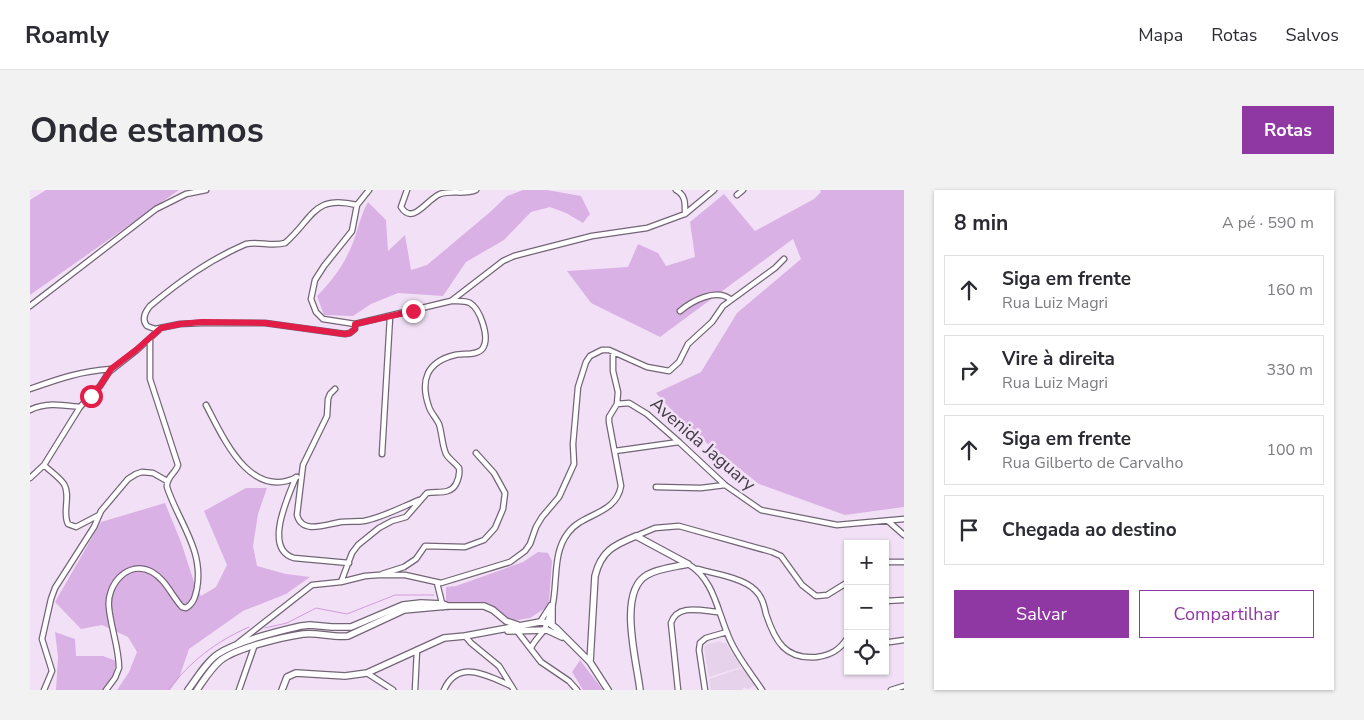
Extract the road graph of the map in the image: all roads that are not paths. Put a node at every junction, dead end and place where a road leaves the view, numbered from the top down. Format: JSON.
{"nodes":[{"id":1,"x":206,"y":190,"type":"edge"},
{"id":2,"x":369,"y":190,"type":"edge"},
{"id":3,"x":407,"y":190,"type":"edge"},
{"id":4,"x":476,"y":190,"type":"edge"},
{"id":5,"x":676,"y":190,"type":"edge"},
{"id":6,"x":714,"y":190,"type":"edge"},
{"id":7,"x":743,"y":190,"type":"edge"},
{"id":8,"x":737,"y":195,"type":"dead end"},
{"id":9,"x":357,"y":205,"type":"junction"},
{"id":10,"x":685,"y":214,"type":"junction"},
{"id":11,"x":784,"y":259,"type":"dead end"},
{"id":12,"x":730,"y":299,"type":"junction"},
{"id":13,"x":451,"y":301,"type":"junction"},
{"id":14,"x":30,"y":306,"type":"edge"},
{"id":15,"x":680,"y":311,"type":"dead end"},
{"id":16,"x":390,"y":317,"type":"junction"},
{"id":17,"x":355,"y":324,"type":"junction"},
{"id":18,"x":161,"y":328,"type":"junction"},
{"id":19,"x":150,"y":338,"type":"junction"},
{"id":20,"x":613,"y":352,"type":"junction"},
{"id":21,"x":111,"y":369,"type":"junction"},
{"id":22,"x":30,"y":389,"type":"edge"},
{"id":23,"x":335,"y":389,"type":"dead end"},
{"id":24,"x":617,"y":404,"type":"junction"},
{"id":25,"x":206,"y":405,"type":"dead end"},
{"id":26,"x":80,"y":407,"type":"junction"},
{"id":27,"x":30,"y":410,"type":"edge"},
{"id":28,"x":679,"y":442,"type":"junction"},
{"id":29,"x":615,"y":451,"type":"junction"},
{"id":30,"x":476,"y":453,"type":"dead end"},
{"id":31,"x":382,"y":454,"type":"dead end"},
{"id":32,"x":44,"y":464,"type":"junction"},
{"id":33,"x":303,"y":474,"type":"junction"},
{"id":34,"x":296,"y":477,"type":"junction"},
{"id":35,"x":30,"y":478,"type":"edge"},
{"id":36,"x":167,"y":481,"type":"junction"},
{"id":37,"x":725,"y":485,"type":"junction"},
{"id":38,"x":656,"y":487,"type":"dead end"},
{"id":39,"x":420,"y":500,"type":"junction"},
{"id":40,"x":99,"y":514,"type":"junction"},
{"id":41,"x":904,"y":519,"type":"edge"},
{"id":42,"x":888,"y":521,"type":"junction"},
{"id":43,"x":904,"y":535,"type":"edge"},
{"id":44,"x":636,"y":536,"type":"junction"},
{"id":45,"x":889,"y":562,"type":"edge"},
{"id":46,"x":904,"y":562,"type":"edge"},
{"id":47,"x":349,"y":563,"type":"junction"},
{"id":48,"x":688,"y":564,"type":"junction"},
{"id":49,"x":697,"y":568,"type":"junction"},
{"id":50,"x":378,"y":575,"type":"junction"},
{"id":51,"x":341,"y":582,"type":"junction"},
{"id":52,"x":437,"y":583,"type":"junction"},
{"id":53,"x":844,"y":585,"type":"edge"},
{"id":54,"x":553,"y":599,"type":"junction"},
{"id":55,"x":904,"y":600,"type":"edge"},
{"id":56,"x":889,"y":601,"type":"edge"},
{"id":57,"x":445,"y":606,"type":"junction"},
{"id":58,"x":552,"y":607,"type":"joint"},
{"id":59,"x":719,"y":612,"type":"junction"},
{"id":60,"x":496,"y":613,"type":"junction"},
{"id":61,"x":501,"y":620,"type":"junction"},
{"id":62,"x":546,"y":623,"type":"junction"},
{"id":63,"x":361,"y":627,"type":"junction"},
{"id":64,"x":524,"y":627,"type":"junction"},
{"id":65,"x":496,"y":630,"type":"junction"},
{"id":66,"x":513,"y":630,"type":"junction"},
{"id":67,"x":544,"y":630,"type":"junction"},
{"id":68,"x":484,"y":632,"type":"junction"},
{"id":69,"x":727,"y":632,"type":"junction"},
{"id":70,"x":465,"y":636,"type":"junction"},
{"id":71,"x":566,"y":640,"type":"junction"},
{"id":72,"x":904,"y":640,"type":"edge"},
{"id":73,"x":844,"y":642,"type":"edge"},
{"id":74,"x":890,"y":642,"type":"dead end"},
{"id":75,"x":235,"y":645,"type":"junction"},
{"id":76,"x":254,"y":647,"type":"junction"},
{"id":77,"x":531,"y":648,"type":"junction"},
{"id":78,"x":417,"y":650,"type":"junction"},
{"id":79,"x":590,"y":662,"type":"junction"},
{"id":80,"x":202,"y":671,"type":"junction"},
{"id":81,"x":367,"y":673,"type":"junction"},
{"id":82,"x":205,"y":679,"type":"junction"},
{"id":83,"x":904,"y":686,"type":"edge"},
{"id":84,"x":512,"y":688,"type":"edge"},
{"id":85,"x":762,"y":689,"type":"edge"},
{"id":86,"x":44,"y":690,"type":"edge"},
{"id":87,"x":106,"y":690,"type":"edge"},
{"id":88,"x":188,"y":690,"type":"edge"},
{"id":89,"x":197,"y":690,"type":"edge"},
{"id":90,"x":240,"y":690,"type":"edge"},
{"id":91,"x":282,"y":690,"type":"edge"},
{"id":92,"x":393,"y":690,"type":"edge"},
{"id":93,"x":415,"y":690,"type":"edge"},
{"id":94,"x":444,"y":690,"type":"edge"},
{"id":95,"x":577,"y":690,"type":"edge"},
{"id":96,"x":608,"y":690,"type":"edge"},
{"id":97,"x":640,"y":690,"type":"edge"},
{"id":98,"x":678,"y":690,"type":"edge"},
{"id":99,"x":706,"y":690,"type":"edge"},
{"id":100,"x":753,"y":690,"type":"edge"},
{"id":101,"x":891,"y":690,"type":"edge"}],
"edges":[{"from":1,"to":14,"type":"street"},
{"from":2,"to":9,"type":"street"},
{"from":3,"to":4,"type":"street"},
{"from":5,"to":10,"type":"street"},
{"from":6,"to":10,"type":"street"},
{"from":7,"to":8,"type":"street"},
{"from":9,"to":17,"type":"street"},
{"from":9,"to":18,"type":"street"},
{"from":10,"to":13,"type":"street"},
{"from":11,"to":12,"type":"street"},
{"from":12,"to":15,"type":"street"},
{"from":12,"to":20,"type":"street"},
{"from":13,"to":16,"type":"street"},
{"from":13,"to":39,"type":"street"},
{"from":16,"to":17,"type":"street"},
{"from":16,"to":31,"type":"street"},
{"from":17,"to":18,"type":"street"},
{"from":18,"to":19,"type":"street"},
{"from":19,"to":21,"type":"street"},
{"from":19,"to":36,"type":"street"},
{"from":20,"to":24,"type":"street"},
{"from":20,"to":52,"type":"street"},
{"from":21,"to":22,"type":"street"},
{"from":21,"to":26,"type":"street"},
{"from":23,"to":33,"type":"street"},
{"from":24,"to":28,"type":"street","name":"Avenida Jaguary"},
{"from":24,"to":29,"type":"street"},
{"from":25,"to":34,"type":"street"},
{"from":26,"to":27,"type":"street"},
{"from":26,"to":32,"type":"street"},
{"from":28,"to":29,"type":"street"},
{"from":28,"to":37,"type":"street","name":"Avenida Jaguary"},
{"from":29,"to":54,"type":"street"},
{"from":30,"to":50,"type":"street"},
{"from":32,"to":35,"type":"street"},
{"from":32,"to":40,"type":"street"},
{"from":33,"to":34,"type":"street"},
{"from":33,"to":39,"type":"street"},
{"from":34,"to":47,"type":"street"},
{"from":36,"to":40,"type":"street"},
{"from":36,"to":87,"type":"street"},
{"from":37,"to":38,"type":"street"},
{"from":37,"to":42,"type":"street","name":"Avenida Jaguary"},
{"from":39,"to":47,"type":"street"},
{"from":40,"to":86,"type":"street"},
{"from":41,"to":42,"type":"street","name":"Avenida Jaguary"},
{"from":42,"to":43,"type":"street"},
{"from":44,"to":48,"type":"street"},
{"from":44,"to":53,"type":"street"},
{"from":44,"to":79,"type":"street"},
{"from":45,"to":46,"type":"street"},
{"from":47,"to":51,"type":"street"},
{"from":48,"to":49,"type":"street"},
{"from":48,"to":97,"type":"street"},
{"from":49,"to":59,"type":"street"},
{"from":49,"to":73,"type":"street"},
{"from":50,"to":51,"type":"street"},
{"from":50,"to":52,"type":"street"},
{"from":51,"to":75,"type":"street"},
{"from":52,"to":57,"type":"street"},
{"from":54,"to":58,"type":"street"},
{"from":54,"to":62,"type":"street"},
{"from":55,"to":56,"type":"street"},
{"from":57,"to":60,"type":"street"},
{"from":57,"to":63,"type":"street"},
{"from":58,"to":62,"type":"street"},
{"from":59,"to":69,"type":"street"},
{"from":59,"to":98,"type":"street"},
{"from":60,"to":61,"type":"street"},
{"from":60,"to":64,"type":"street"},
{"from":61,"to":65,"type":"street"},
{"from":61,"to":66,"type":"street"},
{"from":62,"to":64,"type":"street"},
{"from":62,"to":67,"type":"street"},
{"from":62,"to":71,"type":"street"},
{"from":63,"to":75,"type":"street"},
{"from":63,"to":76,"type":"street"},
{"from":64,"to":66,"type":"street"},
{"from":64,"to":67,"type":"street"},
{"from":65,"to":66,"type":"street"},
{"from":65,"to":68,"type":"street"},
{"from":66,"to":68,"type":"street"},
{"from":66,"to":77,"type":"street"},
{"from":67,"to":71,"type":"street"},
{"from":67,"to":77,"type":"street"},
{"from":68,"to":70,"type":"street"},
{"from":69,"to":85,"type":"street"},
{"from":69,"to":99,"type":"street"},
{"from":70,"to":78,"type":"street"},
{"from":70,"to":84,"type":"street"},
{"from":71,"to":79,"type":"street"},
{"from":72,"to":74,"type":"street"},
{"from":75,"to":80,"type":"street"},
{"from":76,"to":82,"type":"street"},
{"from":76,"to":90,"type":"street"},
{"from":77,"to":95,"type":"street"},
{"from":78,"to":81,"type":"street"},
{"from":78,"to":93,"type":"street"},
{"from":79,"to":96,"type":"street"},
{"from":80,"to":82,"type":"street"},
{"from":80,"to":88,"type":"street"},
{"from":81,"to":91,"type":"street"},
{"from":81,"to":92,"type":"street"},
{"from":82,"to":89,"type":"street"},
{"from":83,"to":101,"type":"street"},
{"from":84,"to":94,"type":"street"},
{"from":85,"to":100,"type":"street"}]}
